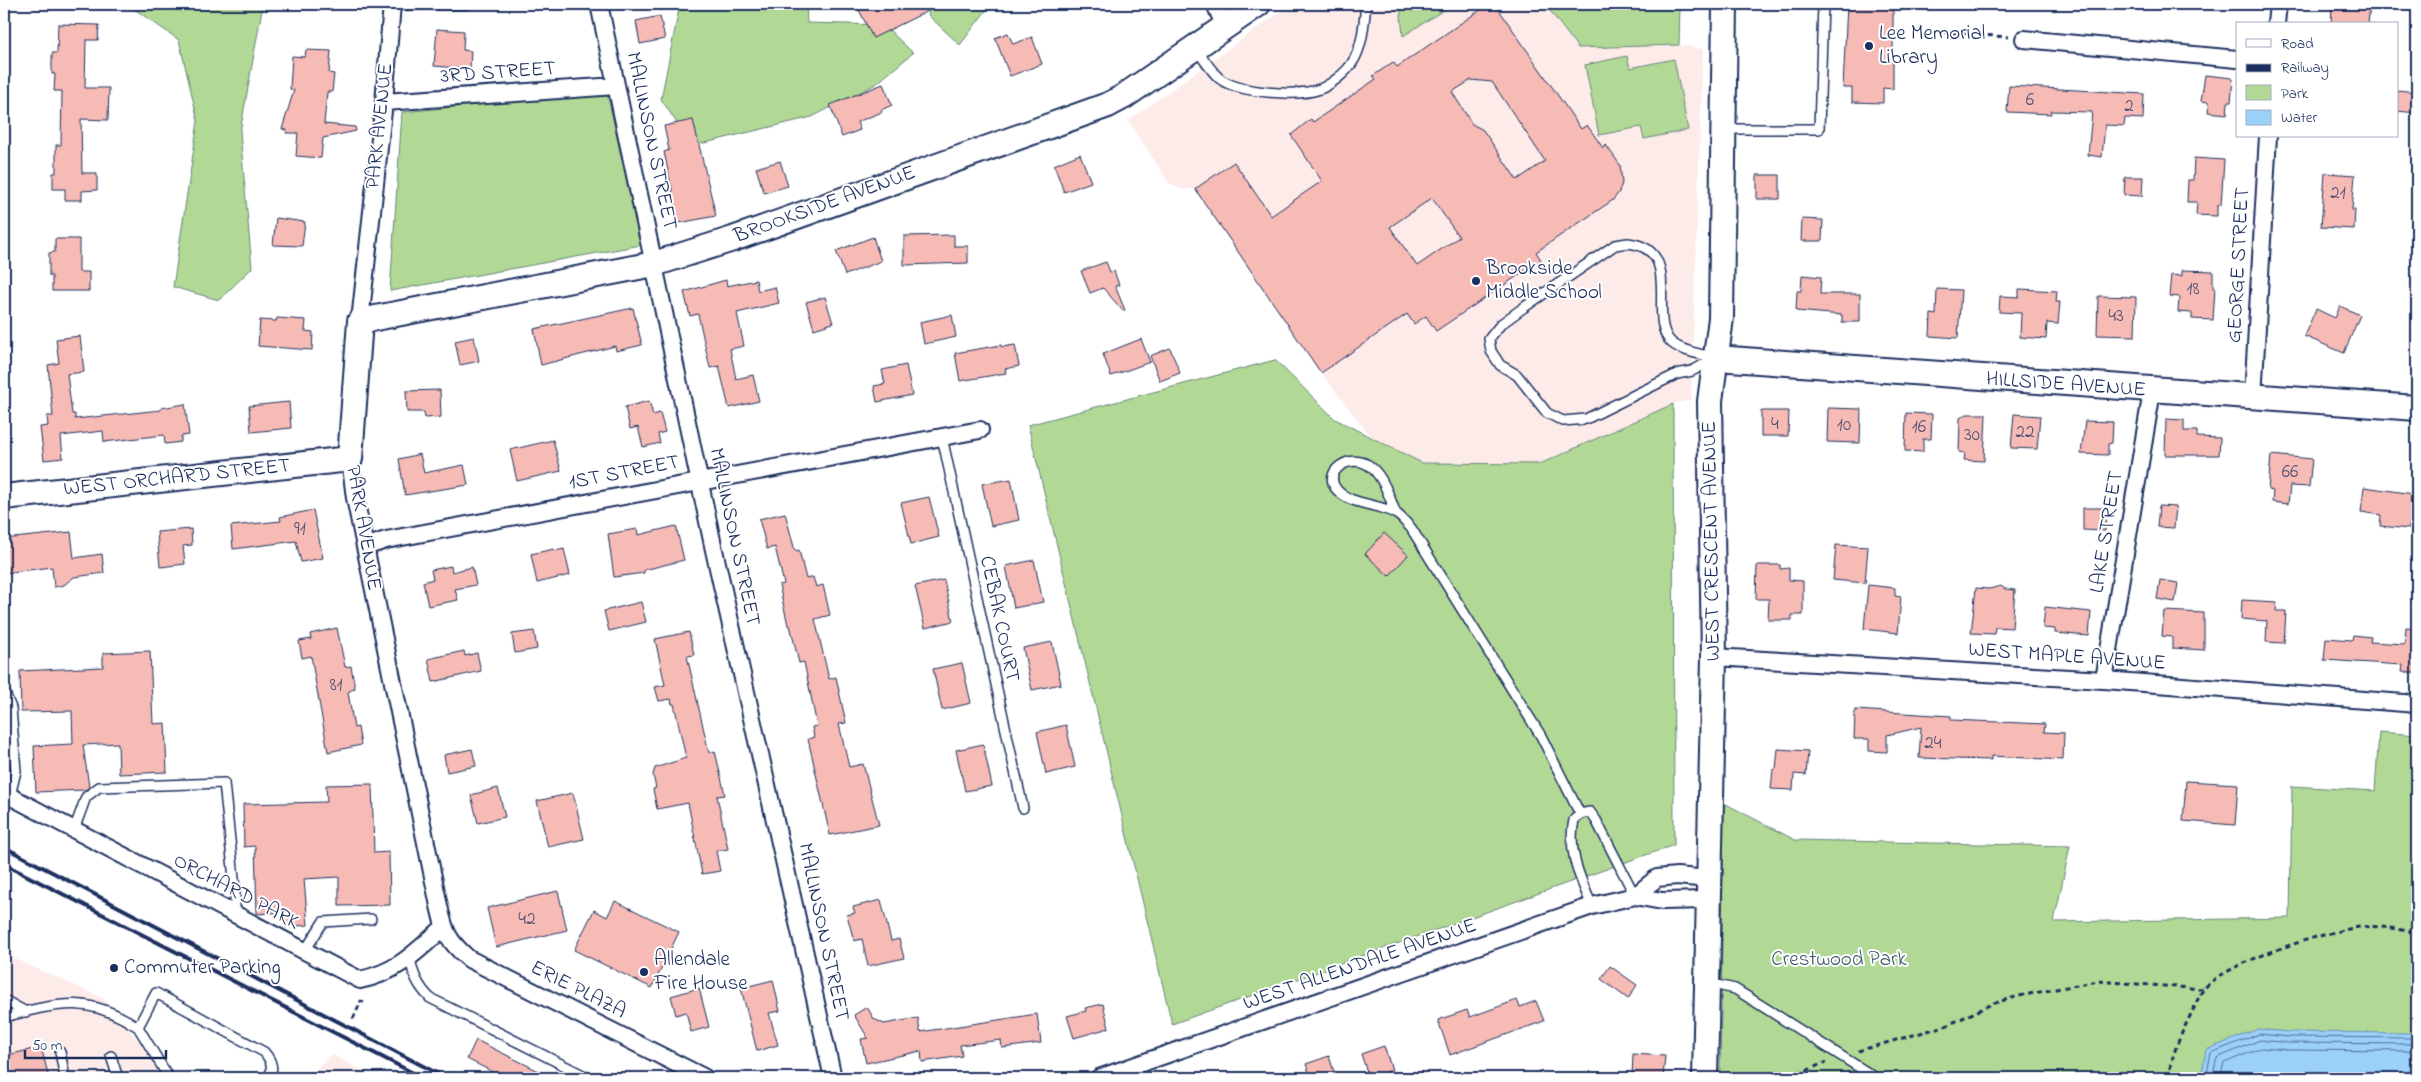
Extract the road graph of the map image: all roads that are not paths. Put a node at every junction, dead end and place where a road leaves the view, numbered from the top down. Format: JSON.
{"nodes":[{"id":1,"x":392,"y":4,"type":"edge"},
{"id":2,"x":468,"y":4,"type":"edge"},
{"id":3,"x":599,"y":4,"type":"edge"},
{"id":4,"x":1215,"y":4,"type":"edge"},
{"id":5,"x":1258,"y":4,"type":"edge"},
{"id":6,"x":1366,"y":4,"type":"edge"},
{"id":7,"x":1725,"y":4,"type":"edge"},
{"id":8,"x":1823,"y":4,"type":"edge"},
{"id":9,"x":2278,"y":4,"type":"edge"},
{"id":10,"x":2276,"y":22,"type":"edge"},
{"id":11,"x":1226,"y":27,"type":"junction"},
{"id":12,"x":2024,"y":39,"type":"road end"},
{"id":13,"x":1195,"y":48,"type":"junction"},
{"id":14,"x":2236,"y":59,"type":"edge"},
{"id":15,"x":616,"y":86,"type":"junction"},
{"id":16,"x":384,"y":102,"type":"junction"},
{"id":17,"x":1724,"y":129,"type":"junction"},
{"id":18,"x":2268,"y":138,"type":"edge"},
{"id":19,"x":654,"y":264,"type":"junction"},
{"id":20,"x":360,"y":321,"type":"junction"},
{"id":21,"x":1716,"y":358,"type":"junction"},
{"id":22,"x":2152,"y":391,"type":"junction"},
{"id":23,"x":2252,"y":397,"type":"junction"},
{"id":24,"x":2417,"y":408,"type":"edge"},
{"id":25,"x":980,"y":430,"type":"dead end"},
{"id":26,"x":942,"y":438,"type":"junction"},
{"id":27,"x":350,"y":459,"type":"junction"},
{"id":28,"x":700,"y":480,"type":"junction"},
{"id":29,"x":4,"y":497,"type":"edge"},
{"id":30,"x":1396,"y":514,"type":"junction"},
{"id":31,"x":364,"y":547,"type":"junction"},
{"id":32,"x":1714,"y":657,"type":"junction"},
{"id":33,"x":2104,"y":680,"type":"junction"},
{"id":34,"x":4,"y":691,"type":"edge"},
{"id":35,"x":2417,"y":704,"type":"edge"},
{"id":36,"x":7,"y":794,"type":"edge"},
{"id":37,"x":1023,"y":808,"type":"dead end"},
{"id":38,"x":1580,"y":814,"type":"junction"},
{"id":39,"x":74,"y":830,"type":"junction"},
{"id":40,"x":1708,"y":889,"type":"junction"},
{"id":41,"x":1635,"y":896,"type":"junction"},
{"id":42,"x":1592,"y":906,"type":"junction"},
{"id":43,"x":235,"y":916,"type":"junction"},
{"id":44,"x":371,"y":919,"type":"dead end"},
{"id":45,"x":444,"y":927,"type":"junction"},
{"id":46,"x":304,"y":952,"type":"junction"},
{"id":47,"x":410,"y":958,"type":"junction"},
{"id":48,"x":1705,"y":983,"type":"junction"},
{"id":49,"x":4,"y":1000,"type":"edge"},
{"id":50,"x":26,"y":1012,"type":"junction"},
{"id":51,"x":4,"y":1018,"type":"edge"},
{"id":52,"x":138,"y":1028,"type":"junction"},
{"id":53,"x":60,"y":1052,"type":"dead end"},
{"id":54,"x":112,"y":1056,"type":"dead end"},
{"id":55,"x":64,"y":1078,"type":"edge"},
{"id":56,"x":118,"y":1078,"type":"edge"},
{"id":57,"x":169,"y":1078,"type":"edge"},
{"id":58,"x":271,"y":1078,"type":"edge"},
{"id":59,"x":589,"y":1078,"type":"edge"},
{"id":60,"x":705,"y":1078,"type":"edge"},
{"id":61,"x":833,"y":1078,"type":"edge"},
{"id":62,"x":1103,"y":1078,"type":"edge"},
{"id":63,"x":1705,"y":1078,"type":"edge"},
{"id":64,"x":1876,"y":1078,"type":"edge"}],
"edges":[{"from":1,"to":2,"type":"lane"},
{"from":1,"to":16,"type":"street","name":"PARK AVENUE"},
{"from":3,"to":15,"type":"street","name":"MALLINSON STREET"},
{"from":4,"to":11,"type":"street"},
{"from":5,"to":11,"type":"main road","name":"BROOKSIDE AVENUE"},
{"from":6,"to":13,"type":"lane"},
{"from":7,"to":17,"type":"main road","name":"WEST CRESCENT AVENUE"},
{"from":8,"to":17,"type":"lane"},
{"from":9,"to":10,"type":"street"},
{"from":11,"to":13,"type":"main road","name":"BROOKSIDE AVENUE"},
{"from":12,"to":14,"type":"street"},
{"from":13,"to":19,"type":"main road","name":"BROOKSIDE AVENUE"},
{"from":15,"to":16,"type":"street","name":"3RD STREET"},
{"from":15,"to":19,"type":"street","name":"MALLINSON STREET"},
{"from":16,"to":20,"type":"street","name":"PARK AVENUE"},
{"from":17,"to":21,"type":"main road","name":"WEST CRESCENT AVENUE"},
{"from":18,"to":23,"type":"street","name":"GEORGE STREET"},
{"from":19,"to":20,"type":"main road","name":"BROOKSIDE AVENUE"},
{"from":19,"to":28,"type":"street","name":"MALLINSON STREET"},
{"from":20,"to":27,"type":"main road","name":"PARK AVENUE"},
{"from":21,"to":21,"type":"lane"},
{"from":21,"to":22,"type":"main road","name":"HILLSIDE AVENUE"},
{"from":21,"to":32,"type":"main road","name":"WEST CRESCENT AVENUE"},
{"from":22,"to":23,"type":"main road","name":"HILLSIDE AVENUE"},
{"from":22,"to":33,"type":"street","name":"LAKE STREET"},
{"from":23,"to":24,"type":"main road","name":"HILLSIDE AVENUE"},
{"from":25,"to":26,"type":"street","name":"1ST STREET"},
{"from":26,"to":28,"type":"street","name":"1ST STREET"},
{"from":26,"to":37,"type":"lane","name":"CEBAK COURT"},
{"from":27,"to":29,"type":"main road","name":"WEST ORCHARD STREET"},
{"from":27,"to":31,"type":"street","name":"PARK AVENUE"},
{"from":28,"to":31,"type":"street","name":"1ST STREET"},
{"from":28,"to":61,"type":"street","name":"MALLINSON STREET"},
{"from":30,"to":30,"type":"lane"},
{"from":30,"to":38,"type":"lane"},
{"from":31,"to":45,"type":"street","name":"PARK AVENUE"},
{"from":32,"to":33,"type":"street","name":"WEST MAPLE AVENUE"},
{"from":32,"to":40,"type":"main road","name":"WEST CRESCENT AVENUE"},
{"from":33,"to":35,"type":"street","name":"WEST MAPLE AVENUE"},
{"from":34,"to":36,"type":"lane"},
{"from":36,"to":39,"type":"street","name":"ORCHARD PARK"},
{"from":38,"to":41,"type":"lane"},
{"from":38,"to":42,"type":"lane"},
{"from":39,"to":43,"type":"street","name":"ORCHARD PARK"},
{"from":39,"to":43,"type":"lane"},
{"from":40,"to":41,"type":"street","name":"WEST ALLENDALE AVENUE"},
{"from":40,"to":41,"type":"street","name":"WEST ALLENDALE AVENUE"},
{"from":40,"to":48,"type":"main road","name":"WEST CRESCENT AVENUE"},
{"from":41,"to":42,"type":"street","name":"WEST ALLENDALE AVENUE"},
{"from":42,"to":62,"type":"street","name":"WEST ALLENDALE AVENUE"},
{"from":43,"to":46,"type":"street","name":"ORCHARD PARK"},
{"from":44,"to":46,"type":"lane"},
{"from":45,"to":47,"type":"street","name":"ORCHARD PARK"},
{"from":45,"to":60,"type":"street","name":"ERIE PLAZA"},
{"from":46,"to":47,"type":"street","name":"ORCHARD PARK"},
{"from":47,"to":59,"type":"lane"},
{"from":48,"to":63,"type":"main road","name":"WEST CRESCENT AVENUE"},
{"from":48,"to":64,"type":"lane"},
{"from":49,"to":50,"type":"lane"},
{"from":50,"to":51,"type":"lane"},
{"from":50,"to":52,"type":"lane"},
{"from":52,"to":57,"type":"lane"},
{"from":52,"to":58,"type":"lane"},
{"from":53,"to":55,"type":"lane"},
{"from":54,"to":56,"type":"lane"}]}
